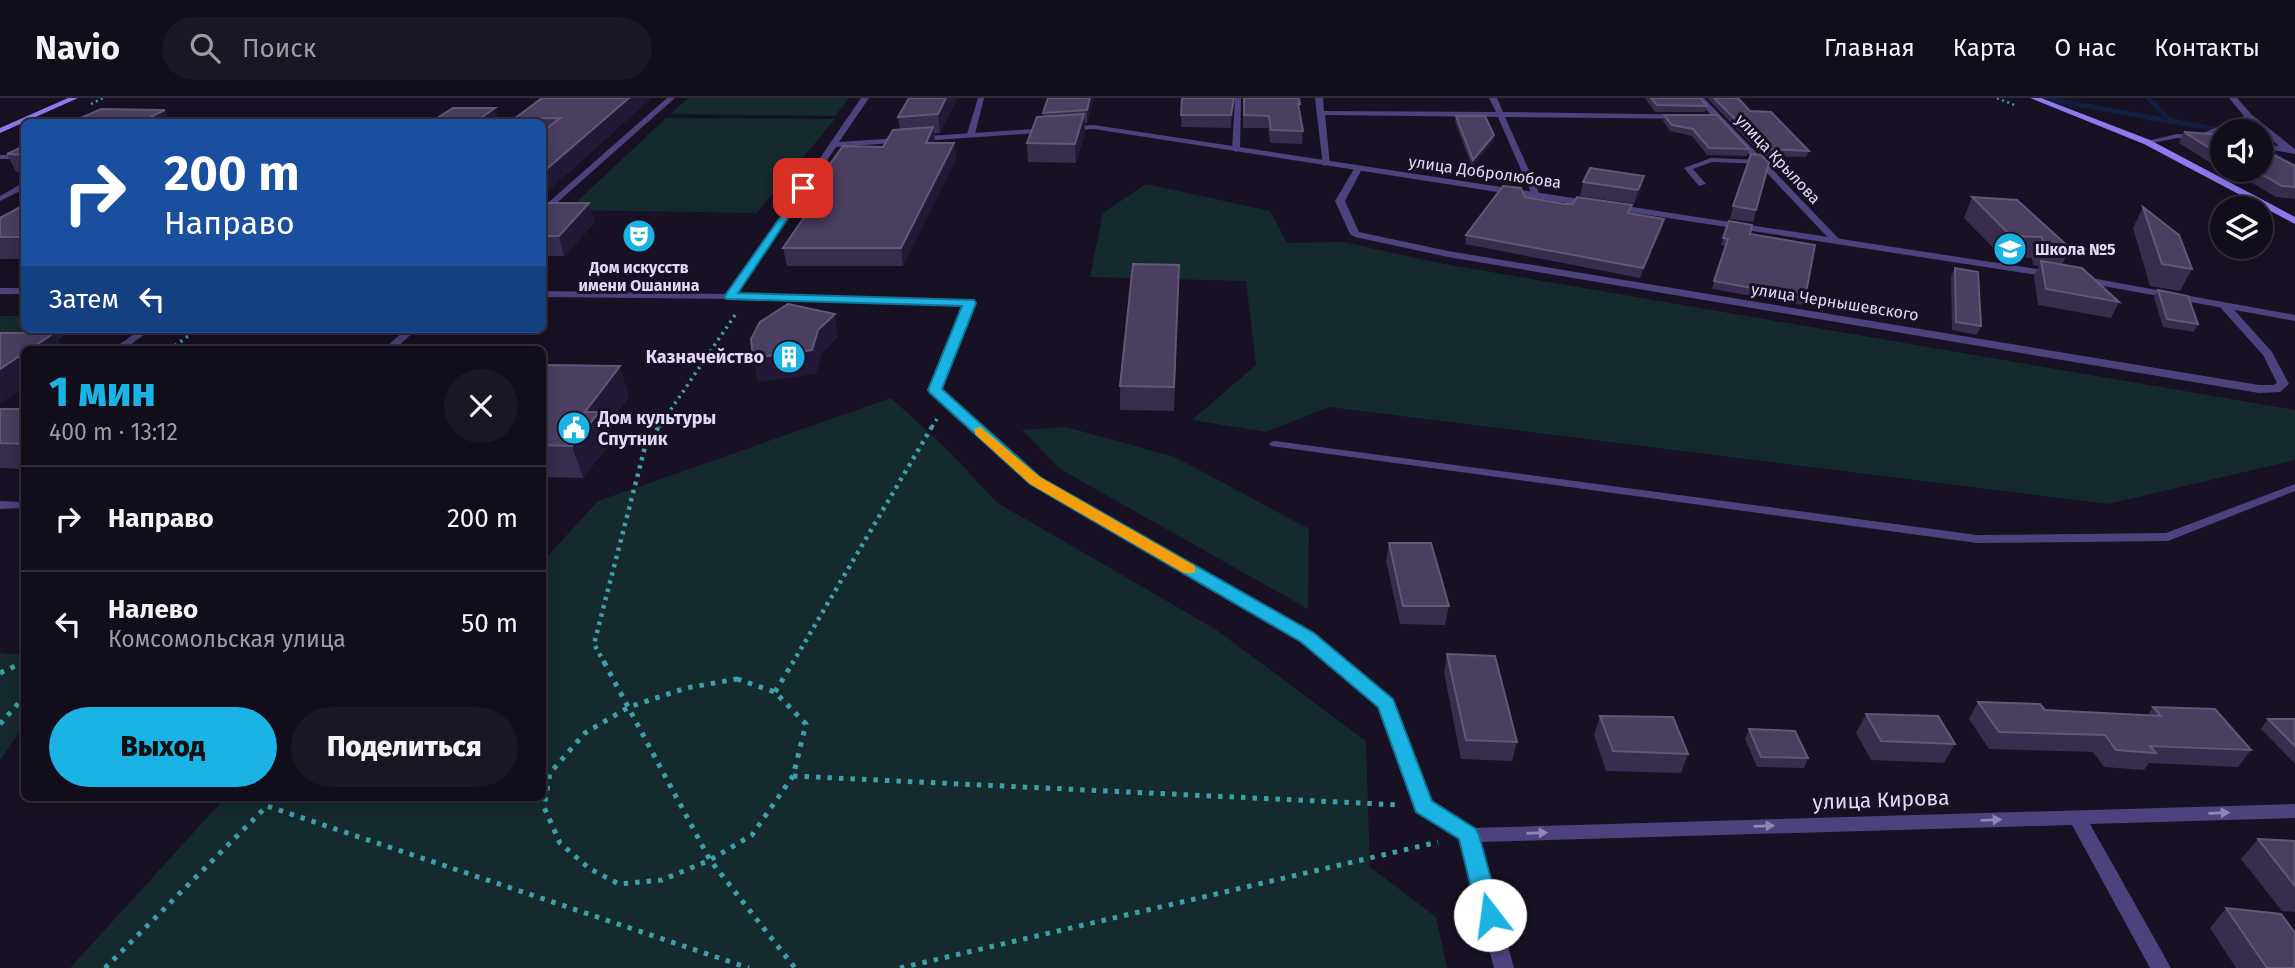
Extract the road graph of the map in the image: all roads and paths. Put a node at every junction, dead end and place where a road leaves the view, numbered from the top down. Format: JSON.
{"nodes":[{"id":1,"x":74,"y":98,"type":"edge"},
{"id":2,"x":671,"y":98,"type":"edge"},
{"id":3,"x":865,"y":98,"type":"edge"},
{"id":4,"x":981,"y":98,"type":"edge"},
{"id":5,"x":1238,"y":98,"type":"edge"},
{"id":6,"x":1319,"y":98,"type":"edge"},
{"id":7,"x":1493,"y":98,"type":"edge"},
{"id":8,"x":1700,"y":98,"type":"edge"},
{"id":9,"x":2034,"y":98,"type":"edge"},
{"id":10,"x":2233,"y":98,"type":"edge"},
{"id":11,"x":1323,"y":113,"type":"junction"},
{"id":12,"x":1502,"y":114,"type":"junction"},
{"id":13,"x":1719,"y":117,"type":"junction"},
{"id":14,"x":2249,"y":117,"type":"junction"},
{"id":15,"x":27,"y":119,"type":"edge"},
{"id":16,"x":21,"y":122,"type":"edge"},
{"id":17,"x":0,"y":131,"type":"edge"},
{"id":18,"x":971,"y":135,"type":"junction"},
{"id":19,"x":2199,"y":137,"type":"junction"},
{"id":20,"x":2210,"y":139,"type":"edge"},
{"id":21,"x":2147,"y":142,"type":"junction"},
{"id":22,"x":832,"y":145,"type":"junction"},
{"id":23,"x":2273,"y":148,"type":"edge"},
{"id":24,"x":1236,"y":150,"type":"junction"},
{"id":25,"x":2291,"y":151,"type":"edge"},
{"id":26,"x":0,"y":157,"type":"edge"},
{"id":27,"x":21,"y":157,"type":"edge"},
{"id":28,"x":1763,"y":162,"type":"junction"},
{"id":29,"x":1326,"y":164,"type":"junction"},
{"id":30,"x":1358,"y":169,"type":"junction"},
{"id":31,"x":1702,"y":184,"type":"dead end"},
{"id":32,"x":21,"y":188,"type":"edge"},
{"id":33,"x":1536,"y":195,"type":"junction"},
{"id":34,"x":0,"y":199,"type":"edge"},
{"id":35,"x":546,"y":209,"type":"edge"},
{"id":36,"x":2295,"y":221,"type":"edge"},
{"id":37,"x":1835,"y":240,"type":"junction"},
{"id":38,"x":0,"y":291,"type":"edge"},
{"id":39,"x":21,"y":291,"type":"edge"},
{"id":40,"x":546,"y":294,"type":"edge"},
{"id":41,"x":730,"y":297,"type":"junction"},
{"id":42,"x":2224,"y":305,"type":"junction"},
{"id":43,"x":2295,"y":318,"type":"edge"},
{"id":44,"x":141,"y":333,"type":"edge"},
{"id":45,"x":192,"y":333,"type":"edge"},
{"id":46,"x":407,"y":333,"type":"edge"},
{"id":47,"x":123,"y":346,"type":"edge"},
{"id":48,"x":175,"y":346,"type":"edge"},
{"id":49,"x":393,"y":346,"type":"edge"},
{"id":50,"x":948,"y":402,"type":"junction"},
{"id":51,"x":1275,"y":444,"type":"dead end"},
{"id":52,"x":2295,"y":487,"type":"edge"},
{"id":53,"x":0,"y":505,"type":"edge"},
{"id":54,"x":21,"y":505,"type":"edge"},
{"id":55,"x":21,"y":663,"type":"edge"},
{"id":56,"x":0,"y":673,"type":"edge"},
{"id":57,"x":775,"y":692,"type":"junction"},
{"id":58,"x":21,"y":701,"type":"edge"},
{"id":59,"x":629,"y":707,"type":"junction"},
{"id":60,"x":0,"y":724,"type":"edge"},
{"id":61,"x":793,"y":776,"type":"junction"},
{"id":62,"x":546,"y":796,"type":"edge"},
{"id":63,"x":545,"y":801,"type":"edge"},
{"id":64,"x":1423,"y":806,"type":"junction"},
{"id":65,"x":2295,"y":811,"type":"edge"},
{"id":66,"x":2077,"y":817,"type":"junction"},
{"id":67,"x":1468,"y":835,"type":"junction"},
{"id":68,"x":710,"y":860,"type":"junction"},
{"id":69,"x":105,"y":968,"type":"edge"},
{"id":70,"x":748,"y":968,"type":"edge"},
{"id":71,"x":794,"y":968,"type":"edge"},
{"id":72,"x":900,"y":968,"type":"edge"},
{"id":73,"x":1504,"y":968,"type":"edge"},
{"id":74,"x":2161,"y":968,"type":"edge"}],
"edges":[{"from":1,"to":15,"type":"main road"},
{"from":2,"to":35,"type":"street"},
{"from":3,"to":22,"type":"street"},
{"from":4,"to":18,"type":"lane"},
{"from":5,"to":24,"type":"lane"},
{"from":6,"to":11,"type":"street"},
{"from":7,"to":12,"type":"street"},
{"from":8,"to":13,"type":"street","name":"улица Крылова"},
{"from":9,"to":21,"type":"main road"},
{"from":10,"to":14,"type":"street"},
{"from":11,"to":12,"type":"street"},
{"from":11,"to":29,"type":"street"},
{"from":12,"to":13,"type":"street"},
{"from":12,"to":33,"type":"street"},
{"from":13,"to":28,"type":"street","name":"улица Крылова"},
{"from":14,"to":19,"type":"street"},
{"from":14,"to":25,"type":"street"},
{"from":16,"to":17,"type":"main road"},
{"from":18,"to":22,"type":"street","name":"улица Добролюбова"},
{"from":18,"to":24,"type":"street","name":"улица Добролюбова"},
{"from":19,"to":20,"type":"street"},
{"from":19,"to":21,"type":"street"},
{"from":21,"to":36,"type":"main road"},
{"from":22,"to":41,"type":"street"},
{"from":23,"to":25,"type":"street"},
{"from":24,"to":29,"type":"street","name":"улица Добролюбова"},
{"from":26,"to":27,"type":"lane"},
{"from":28,"to":31,"type":"lane"},
{"from":28,"to":37,"type":"street","name":"улица Крылова"},
{"from":29,"to":30,"type":"street","name":"улица Добролюбова"},
{"from":30,"to":33,"type":"street","name":"улица Добролюбова"},
{"from":30,"to":42,"type":"street","name":"улица Чернышевского"},
{"from":32,"to":34,"type":"lane"},
{"from":33,"to":37,"type":"street","name":"улица Добролюбова"},
{"from":37,"to":42,"type":"street","name":"улица Добролюбова"},
{"from":38,"to":39,"type":"street"},
{"from":40,"to":41,"type":"street"},
{"from":41,"to":50,"type":"street"},
{"from":41,"to":59,"type":"path"},
{"from":42,"to":43,"type":"street","name":"улица Добролюбова"},
{"from":44,"to":47,"type":"lane"},
{"from":45,"to":48,"type":"path"},
{"from":46,"to":49,"type":"lane"},
{"from":50,"to":57,"type":"path"},
{"from":50,"to":64,"type":"street"},
{"from":51,"to":52,"type":"lane"},
{"from":53,"to":54,"type":"lane"},
{"from":55,"to":56,"type":"path"},
{"from":57,"to":59,"type":"path"},
{"from":57,"to":61,"type":"path"},
{"from":58,"to":60,"type":"path"},
{"from":59,"to":62,"type":"path"},
{"from":59,"to":68,"type":"path"},
{"from":61,"to":64,"type":"path"},
{"from":61,"to":68,"type":"path"},
{"from":63,"to":68,"type":"path"},
{"from":64,"to":67,"type":"street"},
{"from":66,"to":65,"type":"street","name":"улица Кирова","one_way":true},
{"from":67,"to":66,"type":"street","name":"улица Кирова","one_way":true},
{"from":66,"to":74,"type":"street"},
{"from":67,"to":72,"type":"path"},
{"from":67,"to":73,"type":"street"},
{"from":68,"to":71,"type":"path"},
{"from":69,"to":70,"type":"path"}]}
